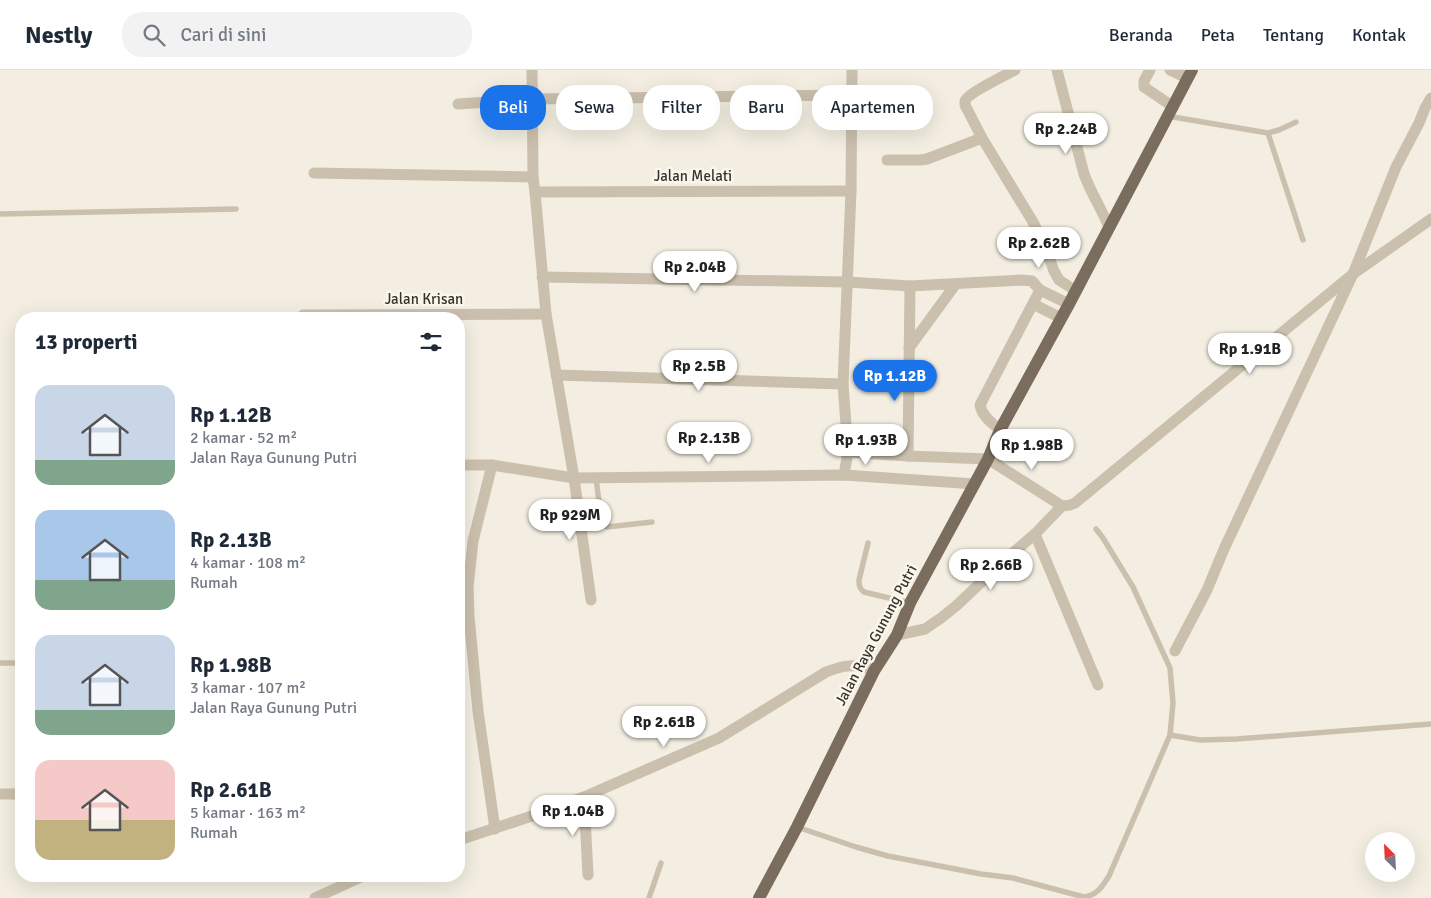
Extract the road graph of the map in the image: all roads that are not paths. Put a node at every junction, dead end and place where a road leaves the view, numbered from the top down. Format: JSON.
{"nodes":[{"id":1,"x":532,"y":70,"type":"edge"},
{"id":2,"x":852,"y":70,"type":"edge"},
{"id":3,"x":1015,"y":70,"type":"edge"},
{"id":4,"x":1057,"y":70,"type":"edge"},
{"id":5,"x":1150,"y":70,"type":"edge"},
{"id":6,"x":1170,"y":70,"type":"edge"},
{"id":7,"x":1190,"y":74,"type":"edge"},
{"id":8,"x":533,"y":85,"type":"edge"},
{"id":9,"x":851,"y":85,"type":"edge"},
{"id":10,"x":812,"y":95,"type":"edge"},
{"id":11,"x":546,"y":99,"type":"edge"},
{"id":12,"x":480,"y":103,"type":"edge"},
{"id":13,"x":1428,"y":103,"type":"edge"},
{"id":14,"x":458,"y":104,"type":"dead end"},
{"id":15,"x":1170,"y":111,"type":"junction"},
{"id":16,"x":1431,"y":120,"type":"edge"},
{"id":17,"x":1296,"y":122,"type":"dead end"},
{"id":18,"x":533,"y":130,"type":"edge"},
{"id":19,"x":851,"y":130,"type":"edge"},
{"id":20,"x":1268,"y":133,"type":"junction"},
{"id":21,"x":982,"y":138,"type":"junction"},
{"id":22,"x":887,"y":160,"type":"dead end"},
{"id":23,"x":314,"y":173,"type":"dead end"},
{"id":24,"x":533,"y":177,"type":"junction"},
{"id":25,"x":851,"y":191,"type":"junction"},
{"id":26,"x":535,"y":192,"type":"junction"},
{"id":27,"x":236,"y":209,"type":"dead end"},
{"id":28,"x":0,"y":214,"type":"edge"},
{"id":29,"x":1431,"y":218,"type":"edge"},
{"id":30,"x":1109,"y":227,"type":"junction"},
{"id":31,"x":1303,"y":240,"type":"dead end"},
{"id":32,"x":1353,"y":274,"type":"junction"},
{"id":33,"x":542,"y":277,"type":"junction"},
{"id":34,"x":848,"y":282,"type":"junction"},
{"id":35,"x":955,"y":285,"type":"junction"},
{"id":36,"x":910,"y":286,"type":"junction"},
{"id":37,"x":1040,"y":290,"type":"junction"},
{"id":38,"x":1076,"y":291,"type":"junction"},
{"id":39,"x":1033,"y":304,"type":"junction"},
{"id":40,"x":1069,"y":304,"type":"junction"},
{"id":41,"x":465,"y":314,"type":"edge"},
{"id":42,"x":546,"y":314,"type":"junction"},
{"id":43,"x":1061,"y":318,"type":"junction"},
{"id":44,"x":909,"y":348,"type":"junction"},
{"id":45,"x":556,"y":375,"type":"junction"},
{"id":46,"x":843,"y":384,"type":"junction"},
{"id":47,"x":1000,"y":430,"type":"junction"},
{"id":48,"x":848,"y":452,"type":"junction"},
{"id":49,"x":908,"y":456,"type":"junction"},
{"id":50,"x":988,"y":459,"type":"junction"},
{"id":51,"x":465,"y":465,"type":"edge"},
{"id":52,"x":492,"y":466,"type":"junction"},
{"id":53,"x":844,"y":475,"type":"junction"},
{"id":54,"x":574,"y":478,"type":"junction"},
{"id":55,"x":596,"y":478,"type":"junction"},
{"id":56,"x":974,"y":484,"type":"junction"},
{"id":57,"x":1062,"y":506,"type":"junction"},
{"id":58,"x":652,"y":522,"type":"dead end"},
{"id":59,"x":1096,"y":529,"type":"dead end"},
{"id":60,"x":1035,"y":534,"type":"junction"},
{"id":61,"x":868,"y":543,"type":"dead end"},
{"id":62,"x":591,"y":600,"type":"dead end"},
{"id":63,"x":910,"y":603,"type":"junction"},
{"id":64,"x":897,"y":635,"type":"junction"},
{"id":65,"x":1175,"y":650,"type":"dead end"},
{"id":66,"x":0,"y":663,"type":"edge"},
{"id":67,"x":15,"y":663,"type":"edge"},
{"id":68,"x":874,"y":671,"type":"junction"},
{"id":69,"x":1098,"y":685,"type":"dead end"},
{"id":70,"x":1431,"y":724,"type":"edge"},
{"id":71,"x":1170,"y":735,"type":"junction"},
{"id":72,"x":0,"y":794,"type":"edge"},
{"id":73,"x":15,"y":794,"type":"edge"},
{"id":74,"x":584,"y":797,"type":"junction"},
{"id":75,"x":797,"y":827,"type":"junction"},
{"id":76,"x":495,"y":829,"type":"junction"},
{"id":77,"x":465,"y":838,"type":"edge"},
{"id":78,"x":661,"y":863,"type":"dead end"},
{"id":79,"x":588,"y":875,"type":"dead end"},
{"id":80,"x":350,"y":882,"type":"edge"},
{"id":81,"x":1092,"y":897,"type":"edge"},
{"id":82,"x":315,"y":898,"type":"edge"},
{"id":83,"x":649,"y":898,"type":"edge"},
{"id":84,"x":759,"y":898,"type":"edge"}],
"edges":[{"from":1,"to":8,"type":"street"},
{"from":2,"to":9,"type":"street"},
{"from":3,"to":21,"type":"street"},
{"from":4,"to":30,"type":"street"},
{"from":5,"to":15,"type":"street"},
{"from":6,"to":7,"type":"street"},
{"from":7,"to":15,"type":"main road","name":"Jalan Raya Gunung Putri"},
{"from":10,"to":11,"type":"street"},
{"from":12,"to":14,"type":"street"},
{"from":13,"to":16,"type":"street"},
{"from":13,"to":32,"type":"street"},
{"from":15,"to":20,"type":"lane"},
{"from":15,"to":30,"type":"main road","name":"Jalan Raya Gunung Putri"},
{"from":17,"to":20,"type":"lane"},
{"from":18,"to":24,"type":"street"},
{"from":19,"to":25,"type":"street"},
{"from":20,"to":31,"type":"lane"},
{"from":21,"to":22,"type":"street"},
{"from":21,"to":38,"type":"street"},
{"from":23,"to":24,"type":"street"},
{"from":24,"to":26,"type":"street"},
{"from":25,"to":26,"type":"street","name":"Jalan Melati"},
{"from":25,"to":34,"type":"street"},
{"from":26,"to":33,"type":"street"},
{"from":27,"to":28,"type":"lane"},
{"from":29,"to":32,"type":"street"},
{"from":30,"to":38,"type":"main road","name":"Jalan Raya Gunung Putri"},
{"from":32,"to":57,"type":"street"},
{"from":32,"to":65,"type":"street"},
{"from":33,"to":34,"type":"street"},
{"from":33,"to":42,"type":"street"},
{"from":34,"to":36,"type":"street"},
{"from":34,"to":46,"type":"street"},
{"from":35,"to":36,"type":"street"},
{"from":35,"to":37,"type":"street"},
{"from":35,"to":44,"type":"street"},
{"from":36,"to":44,"type":"street"},
{"from":37,"to":39,"type":"street"},
{"from":37,"to":40,"type":"street"},
{"from":38,"to":40,"type":"main road","name":"Jalan Raya Gunung Putri"},
{"from":39,"to":43,"type":"street"},
{"from":39,"to":47,"type":"street"},
{"from":40,"to":43,"type":"main road","name":"Jalan Raya Gunung Putri"},
{"from":41,"to":42,"type":"street","name":"Jalan Krisan"},
{"from":42,"to":45,"type":"street"},
{"from":43,"to":47,"type":"main road","name":"Jalan Raya Gunung Putri"},
{"from":44,"to":49,"type":"street"},
{"from":45,"to":46,"type":"street"},
{"from":45,"to":54,"type":"street"},
{"from":46,"to":48,"type":"street"},
{"from":47,"to":50,"type":"main road","name":"Jalan Raya Gunung Putri"},
{"from":48,"to":49,"type":"street"},
{"from":48,"to":53,"type":"street"},
{"from":49,"to":50,"type":"street"},
{"from":50,"to":56,"type":"main road","name":"Jalan Raya Gunung Putri"},
{"from":50,"to":57,"type":"street"},
{"from":51,"to":52,"type":"street"},
{"from":52,"to":54,"type":"street"},
{"from":52,"to":76,"type":"street"},
{"from":53,"to":55,"type":"street"},
{"from":53,"to":56,"type":"street"},
{"from":54,"to":55,"type":"street"},
{"from":54,"to":62,"type":"street"},
{"from":55,"to":58,"type":"lane"},
{"from":56,"to":63,"type":"main road","name":"Jalan Raya Gunung Putri"},
{"from":57,"to":60,"type":"street"},
{"from":59,"to":71,"type":"lane"},
{"from":60,"to":64,"type":"street"},
{"from":60,"to":69,"type":"street"},
{"from":61,"to":63,"type":"lane"},
{"from":63,"to":64,"type":"main road","name":"Jalan Raya Gunung Putri"},
{"from":64,"to":68,"type":"main road","name":"Jalan Raya Gunung Putri"},
{"from":66,"to":67,"type":"lane"},
{"from":68,"to":74,"type":"street"},
{"from":68,"to":75,"type":"main road","name":"Jalan Raya Gunung Putri"},
{"from":70,"to":71,"type":"lane"},
{"from":71,"to":81,"type":"lane"},
{"from":72,"to":73,"type":"street"},
{"from":74,"to":76,"type":"street"},
{"from":74,"to":79,"type":"street"},
{"from":75,"to":81,"type":"lane"},
{"from":75,"to":84,"type":"main road","name":"Jalan Raya Gunung Putri"},
{"from":76,"to":77,"type":"street"},
{"from":78,"to":83,"type":"lane"},
{"from":80,"to":82,"type":"street"}]}
